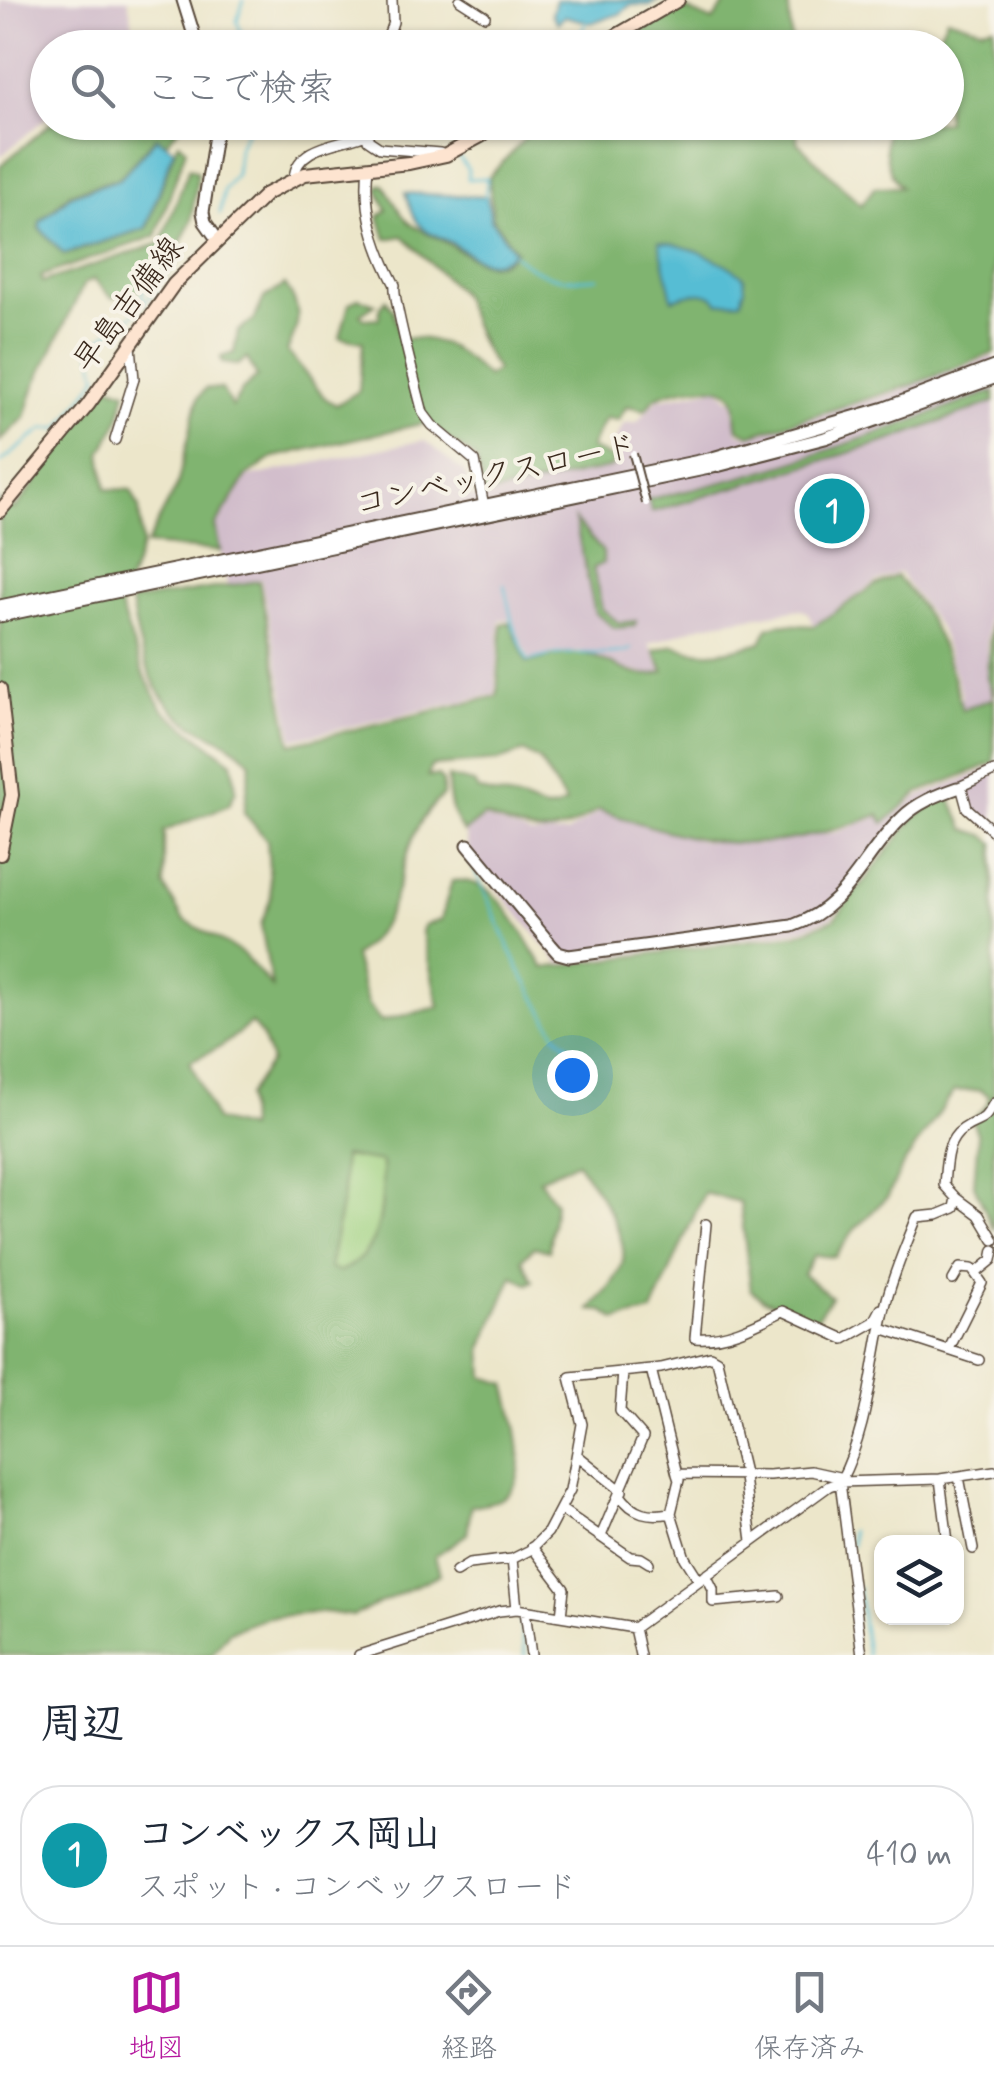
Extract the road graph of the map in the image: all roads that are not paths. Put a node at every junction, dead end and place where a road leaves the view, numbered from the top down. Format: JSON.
{"nodes":[{"id":1,"x":392,"y":0,"type":"edge"},
{"id":2,"x":402,"y":0,"type":"edge"},
{"id":3,"x":460,"y":0,"type":"edge"},
{"id":4,"x":678,"y":0,"type":"edge"},
{"id":5,"x":185,"y":2,"type":"edge"},
{"id":6,"x":485,"y":16,"type":"dead end"},
{"id":7,"x":394,"y":18,"type":"junction"},
{"id":8,"x":193,"y":30,"type":"edge"},
{"id":9,"x":390,"y":30,"type":"edge"},
{"id":10,"x":626,"y":30,"type":"edge"},
{"id":11,"x":214,"y":140,"type":"edge"},
{"id":12,"x":338,"y":140,"type":"edge"},
{"id":13,"x":368,"y":140,"type":"edge"},
{"id":14,"x":474,"y":140,"type":"edge"},
{"id":15,"x":446,"y":154,"type":"junction"},
{"id":16,"x":368,"y":167,"type":"junction"},
{"id":17,"x":294,"y":178,"type":"junction"},
{"id":18,"x":216,"y":239,"type":"junction"},
{"id":19,"x":130,"y":344,"type":"junction"},
{"id":20,"x":994,"y":367,"type":"edge"},
{"id":21,"x":994,"y":378,"type":"edge"},
{"id":22,"x":115,"y":440,"type":"dead end"},
{"id":23,"x":633,"y":454,"type":"dead end"},
{"id":24,"x":646,"y":503,"type":"dead end"},
{"id":25,"x":484,"y":506,"type":"junction"},
{"id":26,"x":0,"y":510,"type":"edge"},
{"id":27,"x":70,"y":597,"type":"junction"},
{"id":28,"x":0,"y":606,"type":"edge"},
{"id":29,"x":0,"y":616,"type":"edge"},
{"id":30,"x":0,"y":689,"type":"edge"},
{"id":31,"x":994,"y":770,"type":"edge"},
{"id":32,"x":959,"y":787,"type":"junction"},
{"id":33,"x":994,"y":832,"type":"edge"},
{"id":34,"x":468,"y":846,"type":"dead end"},
{"id":35,"x":0,"y":854,"type":"edge"},
{"id":36,"x":994,"y":1102,"type":"edge"},
{"id":37,"x":956,"y":1198,"type":"junction"},
{"id":38,"x":706,"y":1224,"type":"dead end"},
{"id":39,"x":994,"y":1240,"type":"edge"},
{"id":40,"x":994,"y":1250,"type":"edge"},
{"id":41,"x":976,"y":1273,"type":"junction"},
{"id":42,"x":953,"y":1280,"type":"dead end"},
{"id":43,"x":885,"y":1303,"type":"junction"},
{"id":44,"x":881,"y":1328,"type":"junction"},
{"id":45,"x":710,"y":1340,"type":"junction"},
{"id":46,"x":949,"y":1349,"type":"junction"},
{"id":47,"x":717,"y":1360,"type":"junction"},
{"id":48,"x":979,"y":1360,"type":"dead end"},
{"id":49,"x":650,"y":1369,"type":"junction"},
{"id":50,"x":623,"y":1372,"type":"junction"},
{"id":51,"x":578,"y":1455,"type":"junction"},
{"id":52,"x":994,"y":1471,"type":"edge"},
{"id":53,"x":677,"y":1474,"type":"junction"},
{"id":54,"x":744,"y":1475,"type":"junction"},
{"id":55,"x":960,"y":1476,"type":"junction"},
{"id":56,"x":842,"y":1480,"type":"junction"},
{"id":57,"x":940,"y":1480,"type":"junction"},
{"id":58,"x":621,"y":1493,"type":"junction"},
{"id":59,"x":562,"y":1510,"type":"junction"},
{"id":60,"x":671,"y":1513,"type":"junction"},
{"id":61,"x":947,"y":1535,"type":"edge"},
{"id":62,"x":601,"y":1536,"type":"junction"},
{"id":63,"x":752,"y":1541,"type":"junction"},
{"id":64,"x":532,"y":1548,"type":"junction"},
{"id":65,"x":973,"y":1549,"type":"dead end"},
{"id":66,"x":512,"y":1559,"type":"junction"},
{"id":67,"x":649,"y":1564,"type":"dead end"},
{"id":68,"x":456,"y":1572,"type":"dead end"},
{"id":69,"x":703,"y":1578,"type":"junction"},
{"id":70,"x":778,"y":1596,"type":"dead end"},
{"id":71,"x":521,"y":1610,"type":"junction"},
{"id":72,"x":560,"y":1616,"type":"junction"},
{"id":73,"x":634,"y":1628,"type":"junction"},
{"id":74,"x":359,"y":1655,"type":"edge"},
{"id":75,"x":530,"y":1655,"type":"edge"},
{"id":76,"x":640,"y":1655,"type":"edge"},
{"id":77,"x":862,"y":1655,"type":"edge"}],
"edges":[{"from":1,"to":7,"type":"street"},
{"from":2,"to":7,"type":"street"},
{"from":3,"to":6,"type":"street"},
{"from":4,"to":10,"type":"main road"},
{"from":5,"to":8,"type":"street"},
{"from":7,"to":9,"type":"street"},
{"from":11,"to":18,"type":"street"},
{"from":12,"to":17,"type":"street"},
{"from":13,"to":15,"type":"street"},
{"from":14,"to":15,"type":"main road","name":"早島吉備線"},
{"from":15,"to":16,"type":"main road","name":"早島吉備線"},
{"from":16,"to":17,"type":"main road","name":"早島吉備線"},
{"from":16,"to":25,"type":"street"},
{"from":17,"to":18,"type":"main road","name":"早島吉備線"},
{"from":18,"to":19,"type":"main road","name":"早島吉備線"},
{"from":19,"to":22,"type":"street"},
{"from":19,"to":26,"type":"main road","name":"早島吉備線"},
{"from":20,"to":25,"type":"street","name":"コンベックスロード"},
{"from":21,"to":27,"type":"street","name":"コンベックスロード"},
{"from":23,"to":24,"type":"street","bridge":true},
{"from":25,"to":27,"type":"street","name":"コンベックスロード"},
{"from":27,"to":28,"type":"street","name":"コンベックスロード"},
{"from":27,"to":29,"type":"street","name":"コンベックスロード"},
{"from":30,"to":35,"type":"main road"},
{"from":31,"to":32,"type":"street"},
{"from":32,"to":33,"type":"street"},
{"from":32,"to":34,"type":"street"},
{"from":36,"to":37,"type":"street"},
{"from":37,"to":39,"type":"street"},
{"from":37,"to":43,"type":"street"},
{"from":38,"to":45,"type":"street"},
{"from":40,"to":41,"type":"street"},
{"from":41,"to":42,"type":"street"},
{"from":41,"to":46,"type":"street"},
{"from":43,"to":44,"type":"street"},
{"from":43,"to":45,"type":"street"},
{"from":44,"to":46,"type":"street"},
{"from":44,"to":56,"type":"street"},
{"from":45,"to":47,"type":"street"},
{"from":46,"to":48,"type":"street"},
{"from":47,"to":49,"type":"street"},
{"from":47,"to":54,"type":"street"},
{"from":49,"to":50,"type":"street"},
{"from":49,"to":53,"type":"street"},
{"from":50,"to":51,"type":"street"},
{"from":50,"to":58,"type":"street"},
{"from":51,"to":58,"type":"street"},
{"from":51,"to":59,"type":"street"},
{"from":52,"to":55,"type":"street"},
{"from":53,"to":54,"type":"street"},
{"from":53,"to":60,"type":"street"},
{"from":54,"to":56,"type":"street"},
{"from":54,"to":63,"type":"street"},
{"from":55,"to":57,"type":"street"},
{"from":55,"to":65,"type":"street"},
{"from":56,"to":57,"type":"street"},
{"from":56,"to":63,"type":"street"},
{"from":56,"to":77,"type":"street"},
{"from":57,"to":61,"type":"street"},
{"from":58,"to":60,"type":"street"},
{"from":58,"to":62,"type":"street"},
{"from":59,"to":62,"type":"street"},
{"from":59,"to":64,"type":"street"},
{"from":60,"to":69,"type":"street"},
{"from":62,"to":67,"type":"street"},
{"from":63,"to":69,"type":"street"},
{"from":64,"to":66,"type":"street"},
{"from":64,"to":72,"type":"street"},
{"from":66,"to":68,"type":"street"},
{"from":66,"to":71,"type":"street"},
{"from":69,"to":70,"type":"street"},
{"from":69,"to":73,"type":"street"},
{"from":71,"to":72,"type":"street"},
{"from":71,"to":74,"type":"street"},
{"from":71,"to":75,"type":"street"},
{"from":72,"to":73,"type":"street"},
{"from":73,"to":76,"type":"street"}]}
